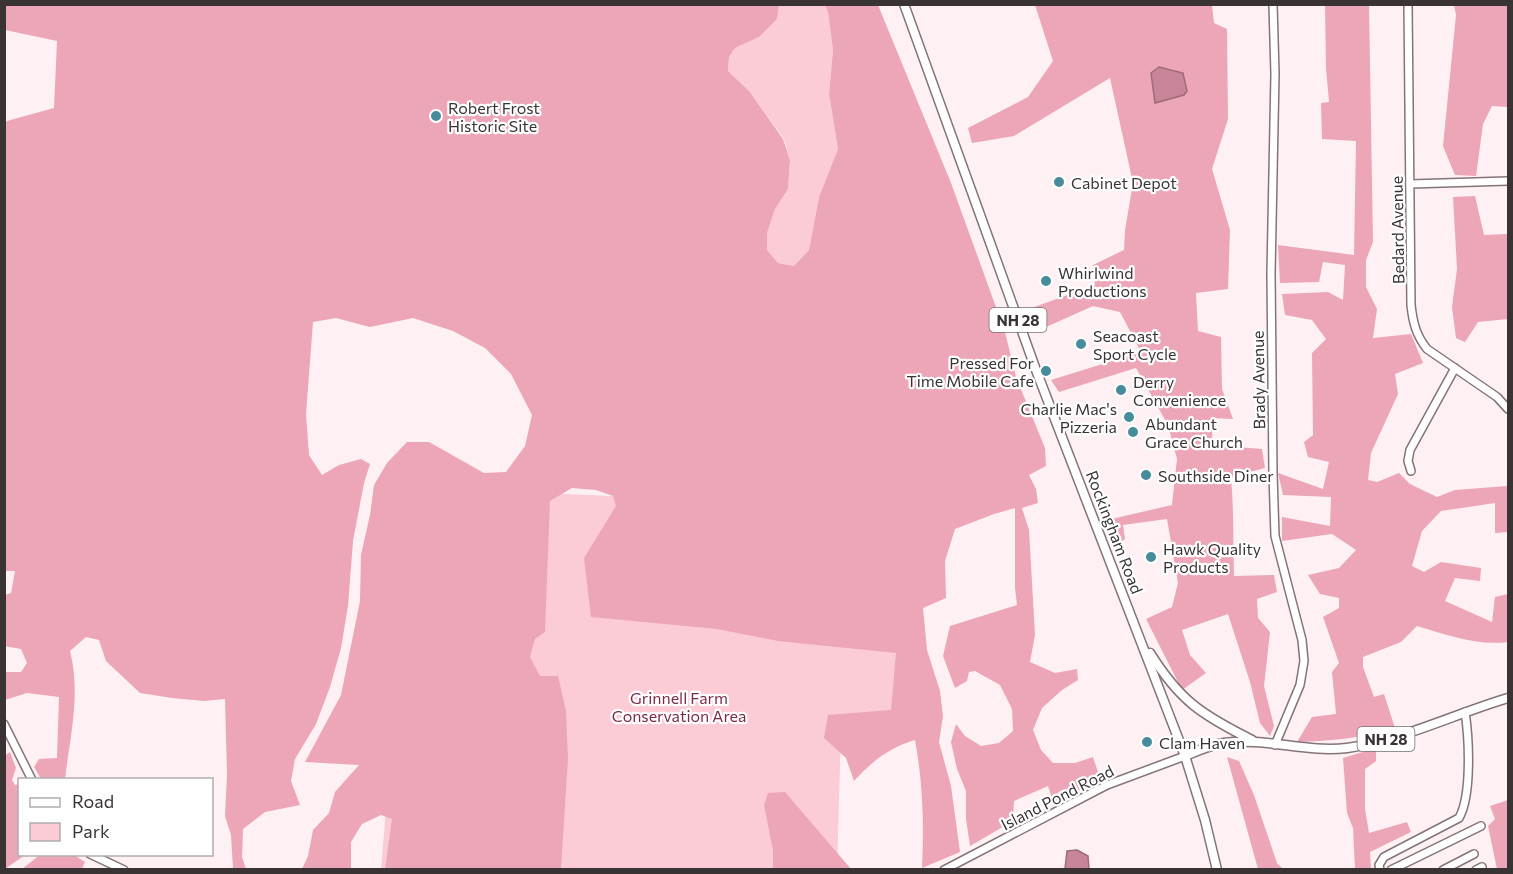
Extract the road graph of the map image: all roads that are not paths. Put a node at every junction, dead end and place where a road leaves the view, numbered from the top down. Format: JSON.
{"nodes":[{"id":1,"x":903,"y":4,"type":"edge"},
{"id":2,"x":1273,"y":4,"type":"edge"},
{"id":3,"x":1408,"y":4,"type":"edge"},
{"id":4,"x":1509,"y":181,"type":"edge"},
{"id":5,"x":1410,"y":184,"type":"junction"},
{"id":6,"x":1455,"y":368,"type":"junction"},
{"id":7,"x":1509,"y":409,"type":"edge"},
{"id":8,"x":1411,"y":471,"type":"dead end"},
{"id":9,"x":1139,"y":634,"type":"junction"},
{"id":10,"x":1509,"y":698,"type":"edge"},
{"id":11,"x":1465,"y":712,"type":"junction"},
{"id":12,"x":4,"y":724,"type":"edge"},
{"id":13,"x":1258,"y":743,"type":"junction"},
{"id":14,"x":1275,"y":745,"type":"junction"},
{"id":15,"x":1185,"y":756,"type":"junction"},
{"id":16,"x":31,"y":778,"type":"edge"},
{"id":17,"x":1481,"y":826,"type":"dead end"},
{"id":18,"x":1474,"y":854,"type":"dead end"},
{"id":19,"x":92,"y":856,"type":"edge"},
{"id":20,"x":124,"y":870,"type":"edge"},
{"id":21,"x":944,"y":870,"type":"edge"},
{"id":22,"x":1217,"y":870,"type":"edge"},
{"id":23,"x":1380,"y":870,"type":"edge"},
{"id":24,"x":1391,"y":870,"type":"edge"},
{"id":25,"x":1443,"y":870,"type":"edge"}],
"edges":[{"from":1,"to":9,"type":"main road","name":"Rockingham Road","number":"NH 28"},
{"from":2,"to":14,"type":"street","name":"Brady Avenue"},
{"from":3,"to":5,"type":"street","name":"Bedard Avenue"},
{"from":4,"to":5,"type":"street"},
{"from":5,"to":6,"type":"street","name":"Bedard Avenue"},
{"from":6,"to":7,"type":"street","name":"Bedard Avenue"},
{"from":6,"to":8,"type":"street"},
{"from":9,"to":13,"type":"main road","number":"NH 28"},
{"from":9,"to":15,"type":"main road","name":"Rockingham Road","number":"NH 28"},
{"from":10,"to":11,"type":"main road","number":"NH 28"},
{"from":11,"to":14,"type":"main road","number":"NH 28"},
{"from":11,"to":23,"type":"street"},
{"from":12,"to":16,"type":"street"},
{"from":13,"to":14,"type":"main road","number":"NH 28"},
{"from":13,"to":15,"type":"main road","number":"NH 28"},
{"from":15,"to":21,"type":"street","name":"Island Pond Road"},
{"from":15,"to":22,"type":"main road","name":"Rockingham Road"},
{"from":17,"to":24,"type":"street"},
{"from":18,"to":25,"type":"street"},
{"from":19,"to":20,"type":"street"}]}
